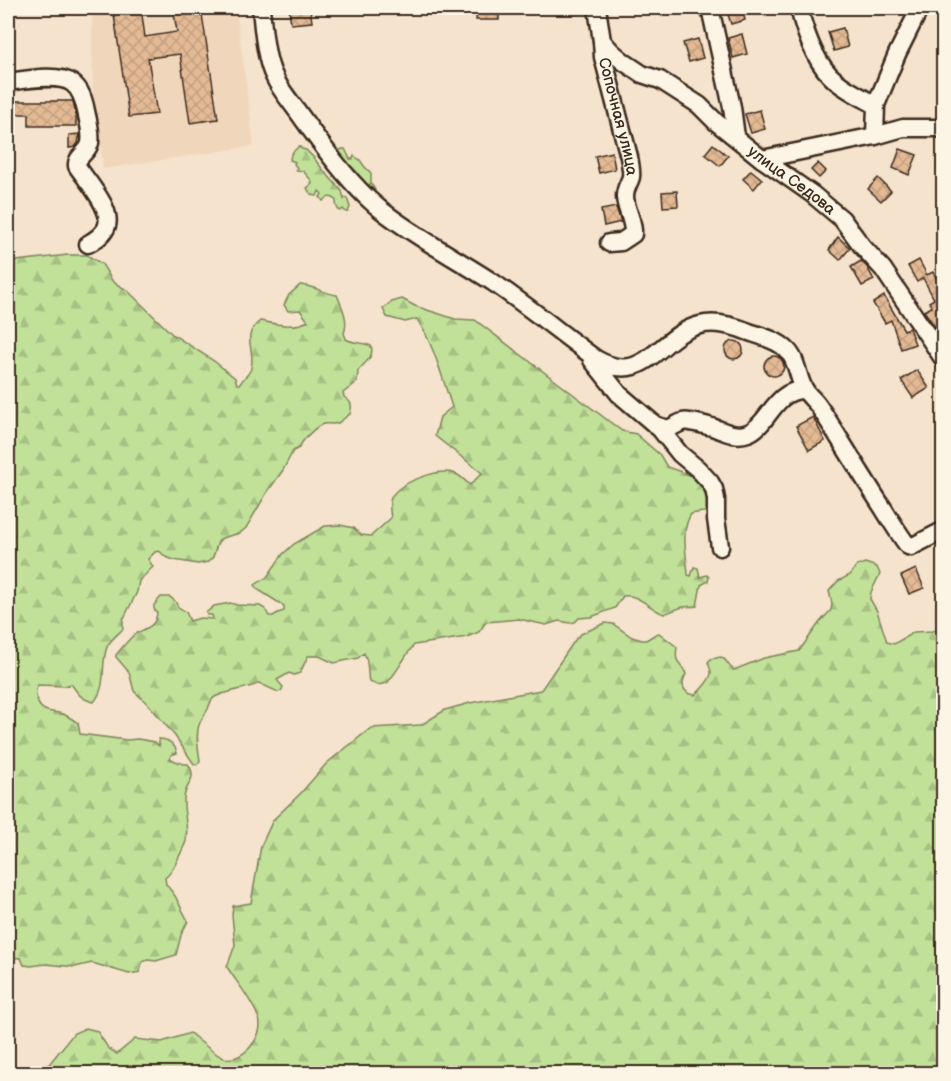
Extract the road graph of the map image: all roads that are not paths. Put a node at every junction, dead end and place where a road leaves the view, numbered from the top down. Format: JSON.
{"nodes":[{"id":1,"x":261,"y":8,"type":"edge"},
{"id":2,"x":597,"y":8,"type":"edge"},
{"id":3,"x":710,"y":8,"type":"edge"},
{"id":4,"x":799,"y":8,"type":"edge"},
{"id":5,"x":920,"y":8,"type":"edge"},
{"id":6,"x":602,"y":41,"type":"junction"},
{"id":7,"x":8,"y":82,"type":"edge"},
{"id":8,"x":876,"y":105,"type":"junction"},
{"id":9,"x":944,"y":130,"type":"edge"},
{"id":10,"x":875,"y":136,"type":"junction"},
{"id":11,"x":736,"y":137,"type":"junction"},
{"id":12,"x":762,"y":159,"type":"junction"},
{"id":13,"x":609,"y":243,"type":"dead end"},
{"id":14,"x":88,"y":244,"type":"dead end"},
{"id":15,"x":579,"y":346,"type":"junction"},
{"id":16,"x":944,"y":360,"type":"edge"},
{"id":17,"x":805,"y":390,"type":"junction"},
{"id":18,"x":655,"y":425,"type":"junction"},
{"id":19,"x":944,"y":530,"type":"edge"},
{"id":20,"x":720,"y":547,"type":"dead end"}],
"edges":[{"from":1,"to":15,"type":"street"},
{"from":2,"to":6,"type":"street","name":"Сопочная улица"},
{"from":3,"to":11,"type":"street"},
{"from":4,"to":8,"type":"street"},
{"from":5,"to":8,"type":"street"},
{"from":6,"to":11,"type":"street","name":"улица Седова"},
{"from":6,"to":13,"type":"street","name":"Сопочная улица"},
{"from":7,"to":14,"type":"street"},
{"from":8,"to":10,"type":"street"},
{"from":9,"to":10,"type":"street"},
{"from":10,"to":12,"type":"street"},
{"from":11,"to":12,"type":"street","name":"улица Седова"},
{"from":12,"to":16,"type":"street","name":"улица Седова"},
{"from":15,"to":17,"type":"street"},
{"from":15,"to":18,"type":"street"},
{"from":17,"to":18,"type":"street"},
{"from":17,"to":19,"type":"street"},
{"from":18,"to":20,"type":"street"}]}
